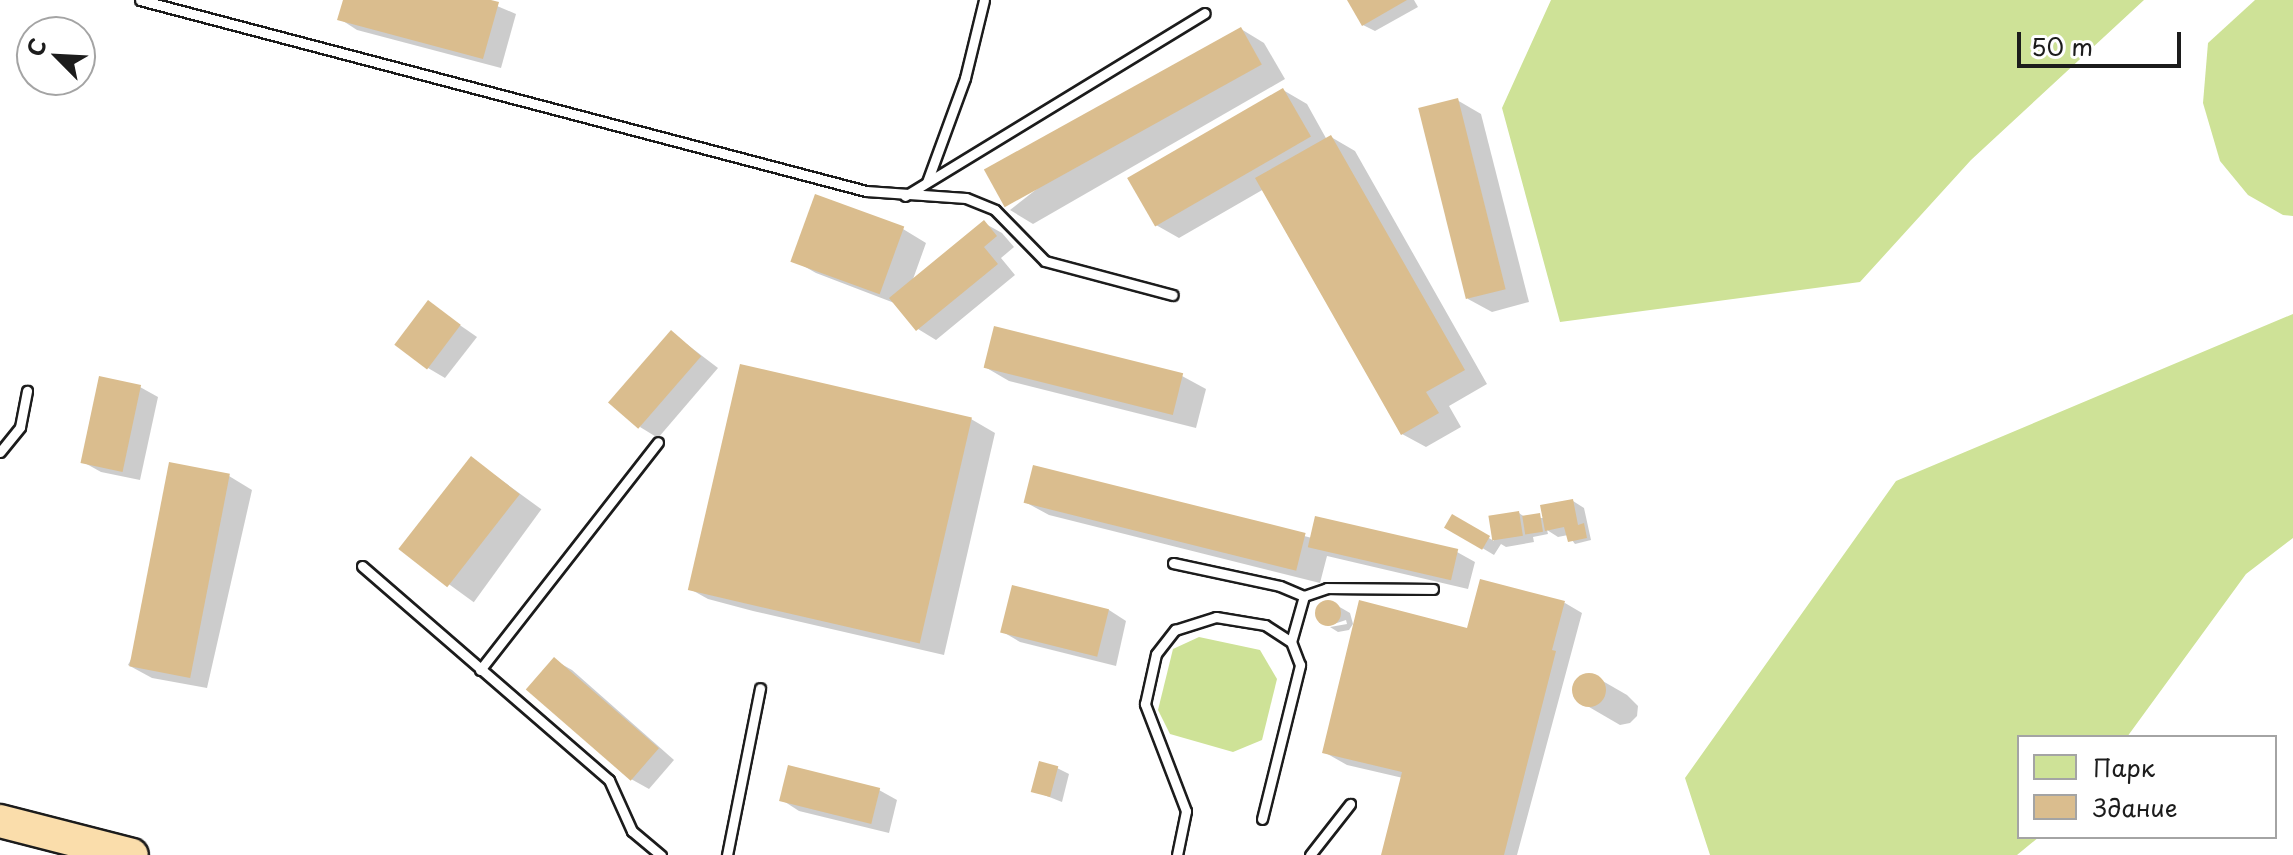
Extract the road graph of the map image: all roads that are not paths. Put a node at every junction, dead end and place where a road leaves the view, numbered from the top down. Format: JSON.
{"nodes":[{"id":1,"x":140,"y":0,"type":"edge"},
{"id":2,"x":984,"y":0,"type":"edge"},
{"id":3,"x":1205,"y":13,"type":"dead end"},
{"id":4,"x":927,"y":182,"type":"junction"},
{"id":5,"x":905,"y":196,"type":"junction"},
{"id":6,"x":1173,"y":295,"type":"dead end"},
{"id":7,"x":27,"y":391,"type":"dead end"},
{"id":8,"x":658,"y":442,"type":"dead end"},
{"id":9,"x":0,"y":452,"type":"edge"},
{"id":10,"x":1173,"y":563,"type":"dead end"},
{"id":11,"x":362,"y":566,"type":"dead end"},
{"id":12,"x":1433,"y":589,"type":"dead end"},
{"id":13,"x":1304,"y":596,"type":"junction"},
{"id":14,"x":1291,"y":642,"type":"junction"},
{"id":15,"x":480,"y":670,"type":"junction"},
{"id":16,"x":760,"y":688,"type":"dead end"},
{"id":17,"x":1350,"y":804,"type":"dead end"},
{"id":18,"x":1262,"y":819,"type":"dead end"},
{"id":19,"x":0,"y":821,"type":"edge"},
{"id":20,"x":132,"y":855,"type":"edge"},
{"id":21,"x":661,"y":855,"type":"edge"},
{"id":22,"x":727,"y":855,"type":"edge"},
{"id":23,"x":1177,"y":855,"type":"edge"},
{"id":24,"x":1310,"y":855,"type":"edge"}],
"edges":[{"from":1,"to":5,"type":"lane"},
{"from":2,"to":4,"type":"lane"},
{"from":3,"to":4,"type":"lane"},
{"from":4,"to":5,"type":"lane"},
{"from":5,"to":6,"type":"lane"},
{"from":7,"to":9,"type":"lane"},
{"from":8,"to":15,"type":"lane"},
{"from":10,"to":13,"type":"lane"},
{"from":11,"to":15,"type":"lane"},
{"from":12,"to":13,"type":"lane"},
{"from":13,"to":14,"type":"lane"},
{"from":14,"to":18,"type":"lane"},
{"from":14,"to":23,"type":"lane"},
{"from":15,"to":21,"type":"lane"},
{"from":16,"to":22,"type":"lane"},
{"from":17,"to":24,"type":"lane"},
{"from":19,"to":20,"type":"highway"}]}
